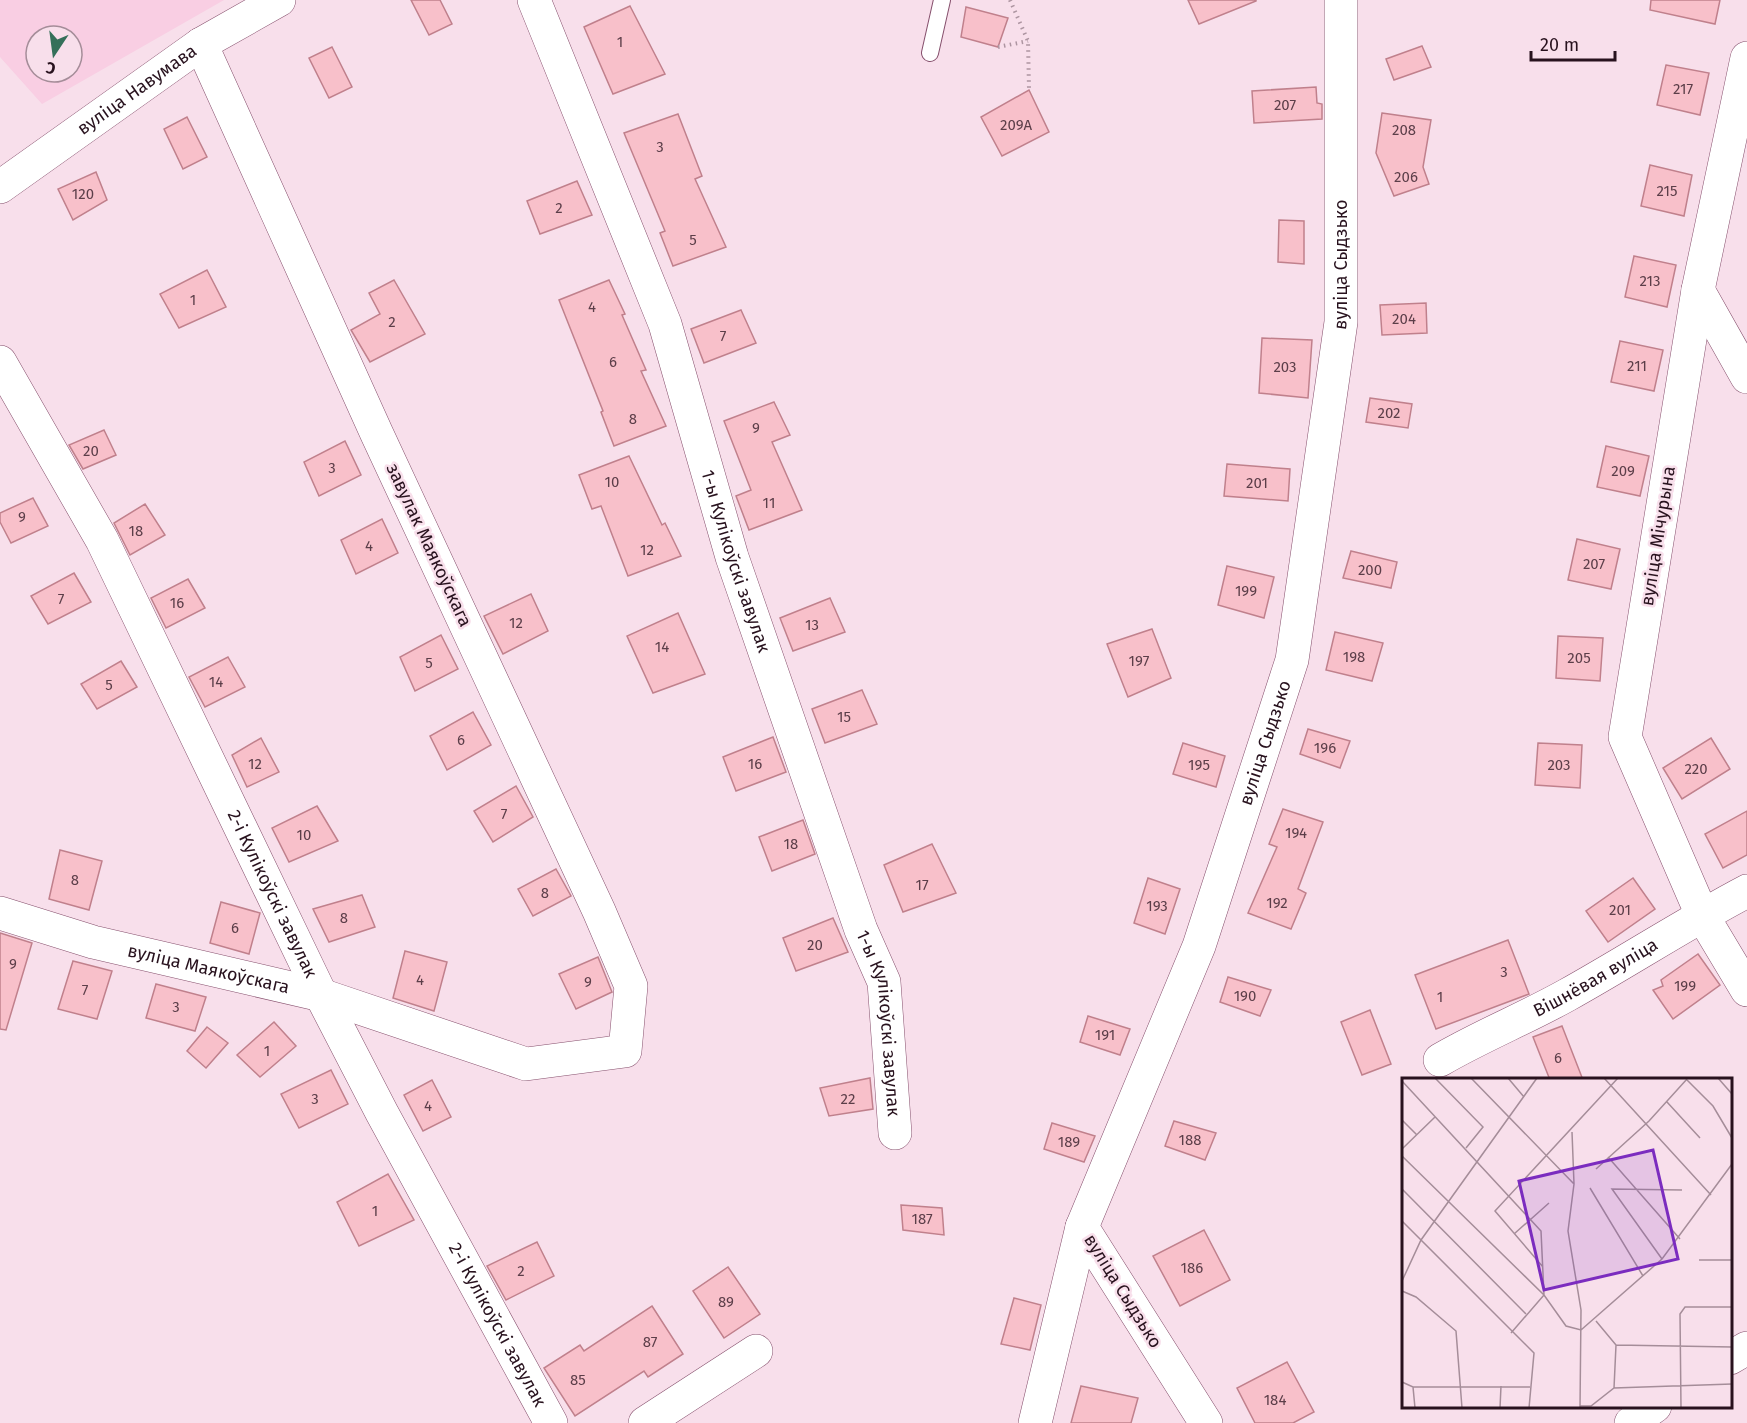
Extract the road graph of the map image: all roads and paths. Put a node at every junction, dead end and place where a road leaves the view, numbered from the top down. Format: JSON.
{"nodes":[{"id":1,"x":279,"y":0,"type":"edge"},
{"id":2,"x":534,"y":0,"type":"edge"},
{"id":3,"x":942,"y":0,"type":"edge"},
{"id":4,"x":1010,"y":0,"type":"edge"},
{"id":5,"x":1341,"y":0,"type":"edge"},
{"id":6,"x":1028,"y":41,"type":"junction"},
{"id":7,"x":201,"y":44,"type":"junction"},
{"id":8,"x":998,"y":47,"type":"dead end"},
{"id":9,"x":930,"y":53,"type":"dead end"},
{"id":10,"x":1747,"y":58,"type":"edge"},
{"id":11,"x":1029,"y":90,"type":"dead end"},
{"id":12,"x":0,"y":187,"type":"edge"},
{"id":13,"x":1698,"y":290,"type":"junction"},
{"id":14,"x":0,"y":362,"type":"edge"},
{"id":15,"x":1747,"y":377,"type":"edge"},
{"id":16,"x":1747,"y":891,"type":"edge"},
{"id":17,"x":0,"y":913,"type":"edge"},
{"id":18,"x":1702,"y":915,"type":"junction"},
{"id":19,"x":1747,"y":990,"type":"edge"},
{"id":20,"x":321,"y":995,"type":"junction"},
{"id":21,"x":625,"y":1051,"type":"joint"},
{"id":22,"x":1440,"y":1060,"type":"dead end"},
{"id":23,"x":895,"y":1133,"type":"dead end"},
{"id":24,"x":1082,"y":1227,"type":"junction"},
{"id":25,"x":1747,"y":1348,"type":"edge"},
{"id":26,"x":756,"y":1351,"type":"dead end"},
{"id":27,"x":1732,"y":1357,"type":"edge"},
{"id":28,"x":1654,"y":1408,"type":"edge"},
{"id":29,"x":551,"y":1423,"type":"edge"},
{"id":30,"x":645,"y":1423,"type":"edge"},
{"id":31,"x":1035,"y":1423,"type":"edge"},
{"id":32,"x":1206,"y":1423,"type":"edge"},
{"id":33,"x":1631,"y":1423,"type":"edge"}],
"edges":[{"from":1,"to":7,"type":"street","name":"вуліца Навумава"},
{"from":2,"to":23,"type":"street","name":"1-ы Кулікоўскі завулак"},
{"from":3,"to":9,"type":"lane"},
{"from":4,"to":6,"type":"path"},
{"from":5,"to":24,"type":"street","name":"вуліца Сыдзько"},
{"from":6,"to":8,"type":"path"},
{"from":6,"to":11,"type":"path"},
{"from":7,"to":12,"type":"street","name":"вуліца Навумава"},
{"from":7,"to":21,"type":"street","name":"завулак Маякоўскага"},
{"from":10,"to":13,"type":"street","name":"вуліца Мічурына"},
{"from":13,"to":15,"type":"street"},
{"from":13,"to":18,"type":"street","name":"вуліца Мічурына"},
{"from":14,"to":20,"type":"street","name":"2-і Кулікоўскі завулак"},
{"from":16,"to":18,"type":"street","name":"Вішнёвая вуліца"},
{"from":17,"to":20,"type":"street","name":"вуліца Маякоўскага"},
{"from":18,"to":19,"type":"street","name":"вуліца Мічурына"},
{"from":18,"to":22,"type":"street","name":"Вішнёвая вуліца"},
{"from":20,"to":21,"type":"street","name":"вуліца Маякоўскага"},
{"from":20,"to":29,"type":"street","name":"2-і Кулікоўскі завулак"},
{"from":24,"to":31,"type":"street"},
{"from":24,"to":32,"type":"street","name":"вуліца Сыдзько"},
{"from":25,"to":27,"type":"street"},
{"from":26,"to":30,"type":"street"},
{"from":28,"to":33,"type":"street"}]}
